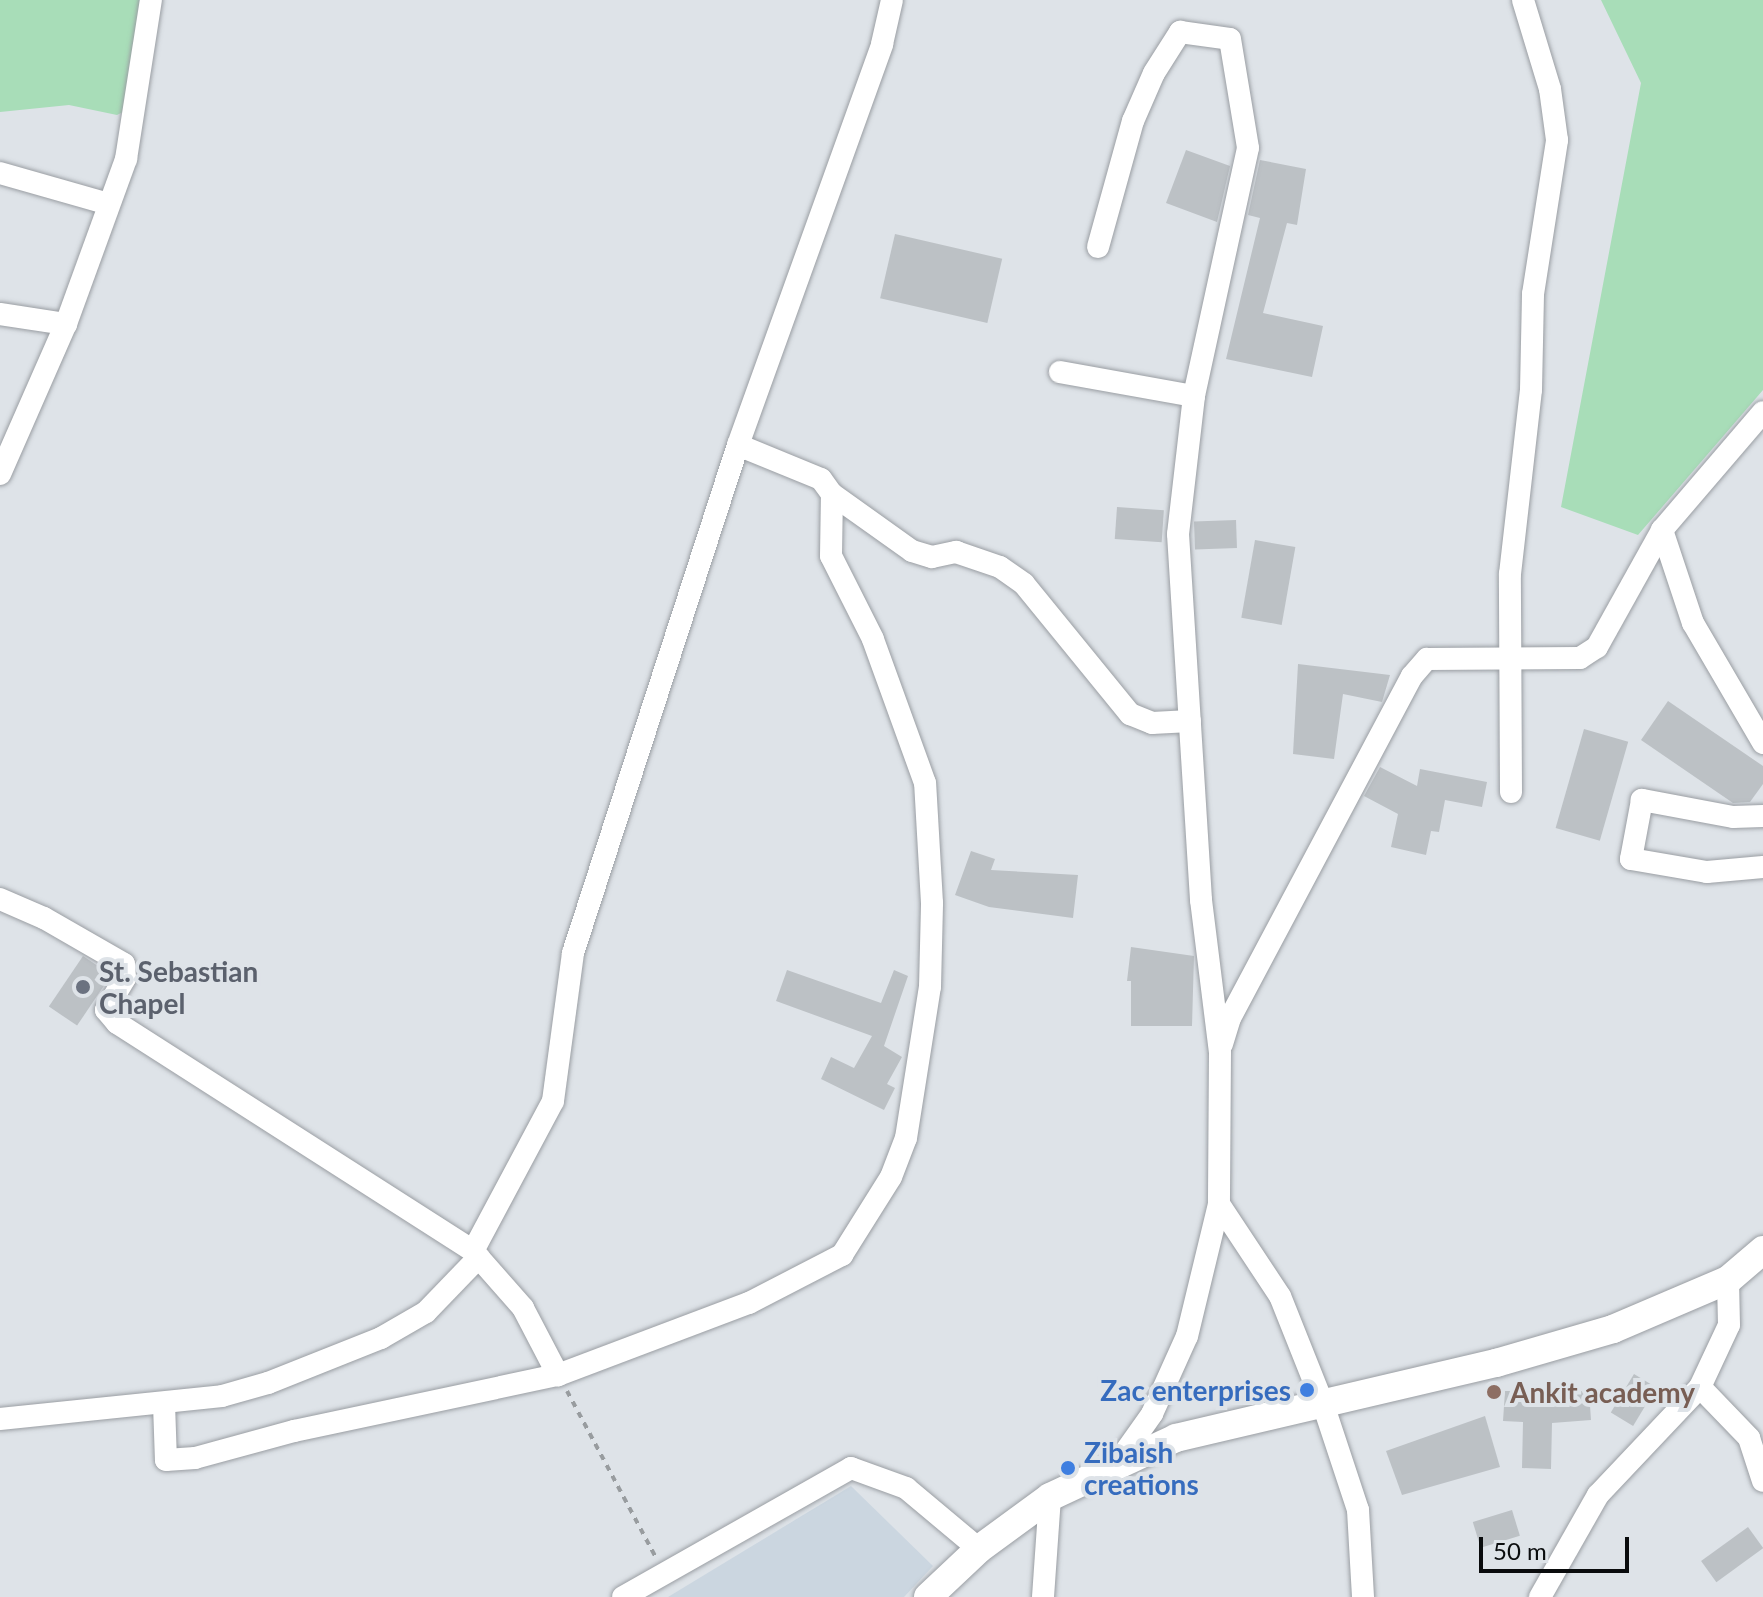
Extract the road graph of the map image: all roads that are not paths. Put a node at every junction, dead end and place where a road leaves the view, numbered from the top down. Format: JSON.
{"nodes":[{"id":1,"x":151,"y":0,"type":"edge"},
{"id":2,"x":892,"y":0,"type":"edge"},
{"id":3,"x":1523,"y":0,"type":"edge"},
{"id":4,"x":0,"y":173,"type":"edge"},
{"id":5,"x":109,"y":204,"type":"junction"},
{"id":6,"x":1098,"y":247,"type":"dead end"},
{"id":7,"x":0,"y":314,"type":"edge"},
{"id":8,"x":66,"y":324,"type":"junction"},
{"id":9,"x":1060,"y":372,"type":"dead end"},
{"id":10,"x":1194,"y":396,"type":"junction"},
{"id":11,"x":1763,"y":412,"type":"edge"},
{"id":12,"x":738,"y":445,"type":"junction"},
{"id":13,"x":0,"y":474,"type":"edge"},
{"id":14,"x":832,"y":494,"type":"junction"},
{"id":15,"x":1662,"y":530,"type":"junction"},
{"id":16,"x":1507,"y":657,"type":"junction"},
{"id":17,"x":1190,"y":721,"type":"junction"},
{"id":18,"x":1763,"y":743,"type":"edge"},
{"id":19,"x":1511,"y":792,"type":"dead end"},
{"id":20,"x":1763,"y":816,"type":"edge"},
{"id":21,"x":1763,"y":867,"type":"edge"},
{"id":22,"x":0,"y":899,"type":"edge"},
{"id":23,"x":1220,"y":1052,"type":"junction"},
{"id":24,"x":1219,"y":1204,"type":"junction"},
{"id":25,"x":1763,"y":1250,"type":"edge"},
{"id":26,"x":476,"y":1254,"type":"junction"},
{"id":27,"x":1728,"y":1280,"type":"junction"},
{"id":28,"x":558,"y":1375,"type":"junction"},
{"id":29,"x":1700,"y":1387,"type":"junction"},
{"id":30,"x":164,"y":1404,"type":"junction"},
{"id":31,"x":1323,"y":1404,"type":"junction"},
{"id":32,"x":0,"y":1419,"type":"edge"},
{"id":33,"x":1756,"y":1438,"type":"edge"},
{"id":34,"x":1118,"y":1462,"type":"junction"},
{"id":35,"x":1763,"y":1481,"type":"edge"},
{"id":36,"x":1050,"y":1497,"type":"junction"},
{"id":37,"x":979,"y":1549,"type":"junction"},
{"id":38,"x":623,"y":1597,"type":"edge"},
{"id":39,"x":928,"y":1597,"type":"edge"},
{"id":40,"x":1043,"y":1597,"type":"edge"},
{"id":41,"x":1363,"y":1597,"type":"edge"},
{"id":42,"x":1540,"y":1597,"type":"edge"}],
"edges":[{"from":1,"to":5,"type":"street"},
{"from":2,"to":12,"type":"street"},
{"from":3,"to":16,"type":"street"},
{"from":4,"to":5,"type":"street"},
{"from":5,"to":8,"type":"street"},
{"from":6,"to":10,"type":"street"},
{"from":7,"to":8,"type":"street"},
{"from":8,"to":13,"type":"street"},
{"from":9,"to":10,"type":"street"},
{"from":10,"to":17,"type":"street"},
{"from":11,"to":15,"type":"street"},
{"from":12,"to":14,"type":"street"},
{"from":12,"to":26,"type":"street"},
{"from":14,"to":17,"type":"street"},
{"from":14,"to":28,"type":"street"},
{"from":15,"to":16,"type":"street"},
{"from":15,"to":18,"type":"street"},
{"from":16,"to":19,"type":"street"},
{"from":16,"to":23,"type":"street"},
{"from":17,"to":23,"type":"street"},
{"from":20,"to":21,"type":"street"},
{"from":22,"to":26,"type":"street"},
{"from":23,"to":24,"type":"street"},
{"from":24,"to":31,"type":"street"},
{"from":24,"to":34,"type":"street"},
{"from":25,"to":27,"type":"main road"},
{"from":26,"to":28,"type":"street"},
{"from":26,"to":30,"type":"street"},
{"from":27,"to":29,"type":"street"},
{"from":27,"to":31,"type":"main road"},
{"from":28,"to":30,"type":"street"},
{"from":29,"to":33,"type":"street"},
{"from":29,"to":42,"type":"street"},
{"from":30,"to":32,"type":"street"},
{"from":31,"to":34,"type":"main road"},
{"from":31,"to":41,"type":"street"},
{"from":33,"to":35,"type":"street"},
{"from":34,"to":36,"type":"main road"},
{"from":36,"to":37,"type":"main road"},
{"from":36,"to":40,"type":"street"},
{"from":37,"to":38,"type":"street"},
{"from":37,"to":39,"type":"main road"}]}
